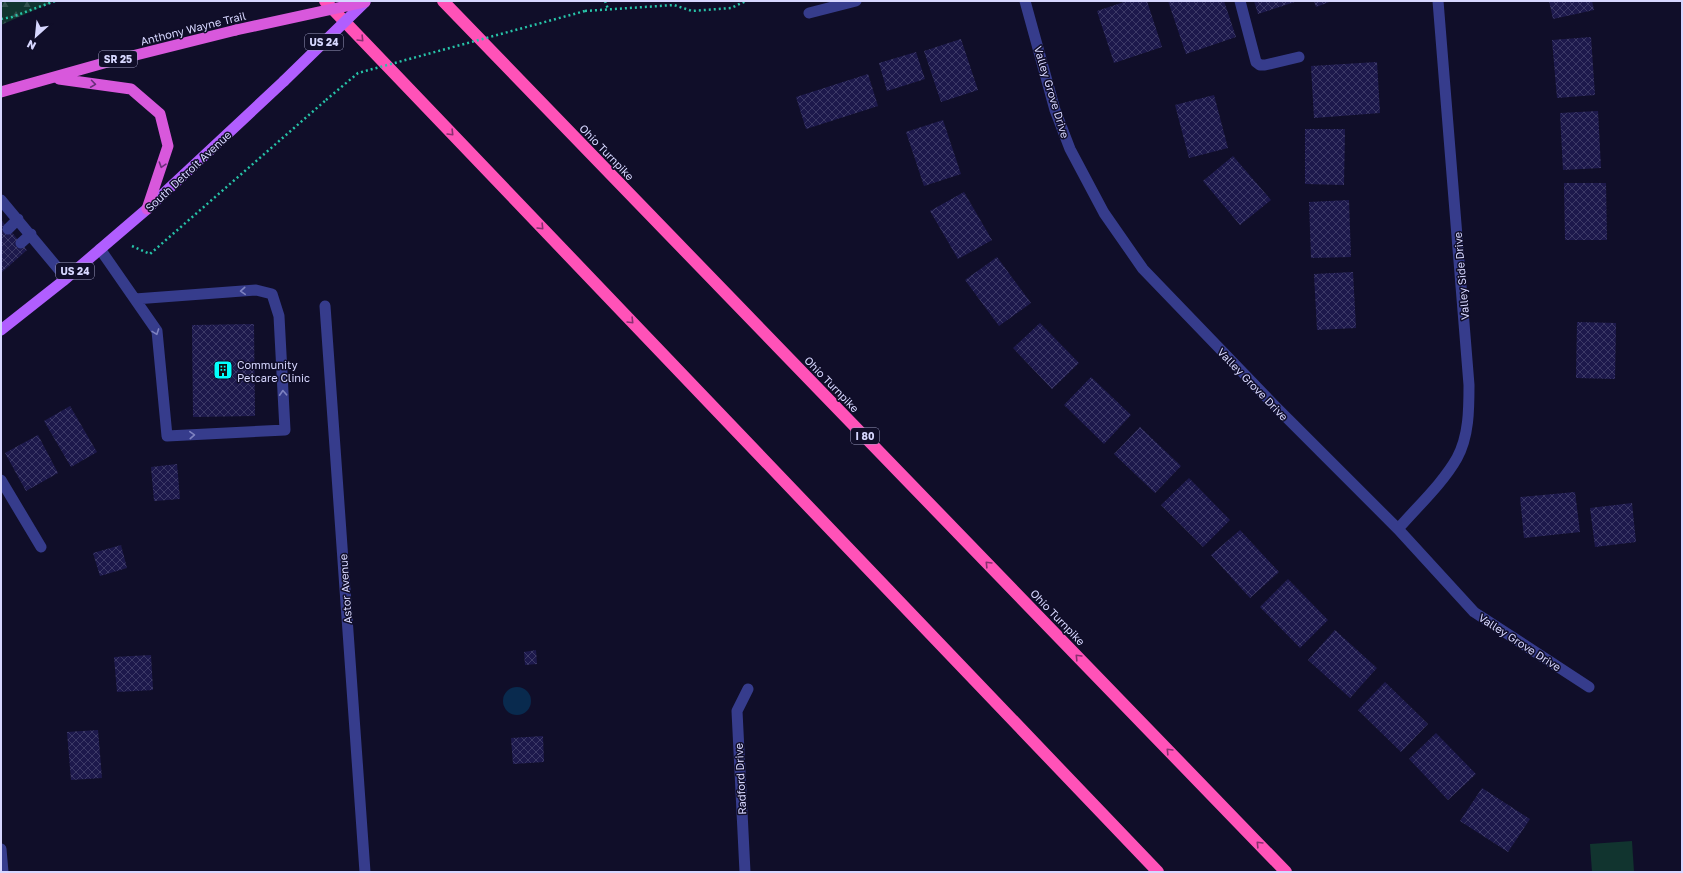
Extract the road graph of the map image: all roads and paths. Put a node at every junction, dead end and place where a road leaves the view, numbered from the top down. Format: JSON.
{"nodes":[{"id":1,"x":55,"y":1,"type":"edge"},
{"id":2,"x":324,"y":1,"type":"edge"},
{"id":3,"x":443,"y":1,"type":"edge"},
{"id":4,"x":605,"y":1,"type":"edge"},
{"id":5,"x":746,"y":1,"type":"edge"},
{"id":6,"x":856,"y":1,"type":"edge"},
{"id":7,"x":1025,"y":1,"type":"edge"},
{"id":8,"x":1240,"y":1,"type":"edge"},
{"id":9,"x":1438,"y":1,"type":"edge"},
{"id":10,"x":367,"y":2,"type":"edge"},
{"id":11,"x":608,"y":9,"type":"junction"},
{"id":12,"x":809,"y":13,"type":"dead end"},
{"id":13,"x":1,"y":19,"type":"edge"},
{"id":14,"x":1299,"y":57,"type":"dead end"},
{"id":15,"x":55,"y":78,"type":"junction"},
{"id":16,"x":1,"y":92,"type":"edge"},
{"id":17,"x":1,"y":200,"type":"edge"},
{"id":18,"x":148,"y":209,"type":"junction"},
{"id":19,"x":18,"y":220,"type":"junction"},
{"id":20,"x":8,"y":228,"type":"dead end"},
{"id":21,"x":31,"y":234,"type":"junction"},
{"id":22,"x":21,"y":243,"type":"dead end"},
{"id":23,"x":100,"y":249,"type":"junction"},
{"id":24,"x":150,"y":254,"type":"dead end"},
{"id":25,"x":66,"y":278,"type":"junction"},
{"id":26,"x":135,"y":299,"type":"junction"},
{"id":27,"x":325,"y":306,"type":"dead end"},
{"id":28,"x":1,"y":330,"type":"edge"},
{"id":29,"x":1,"y":480,"type":"edge"},
{"id":30,"x":1398,"y":529,"type":"junction"},
{"id":31,"x":41,"y":547,"type":"dead end"},
{"id":32,"x":1589,"y":686,"type":"dead end"},
{"id":33,"x":748,"y":689,"type":"dead end"},
{"id":34,"x":1,"y":849,"type":"edge"},
{"id":35,"x":3,"y":872,"type":"edge"},
{"id":36,"x":365,"y":872,"type":"edge"},
{"id":37,"x":745,"y":872,"type":"edge"},
{"id":38,"x":1158,"y":872,"type":"edge"},
{"id":39,"x":1286,"y":872,"type":"edge"}],
"edges":[{"from":1,"to":13,"type":"path"},
{"from":2,"to":38,"type":"highway","one_way":true},
{"from":39,"to":3,"type":"highway","name":"Ohio Turnpike","number":"I 80","one_way":true},
{"from":4,"to":11,"type":"path"},
{"from":5,"to":11,"type":"path"},
{"from":6,"to":12,"type":"street"},
{"from":7,"to":30,"type":"street","name":"Valley Grove Drive"},
{"from":8,"to":14,"type":"street"},
{"from":9,"to":30,"type":"street","name":"Valley Side Drive"},
{"from":10,"to":15,"type":"highway","name":"Anthony Wayne Trail","number":"SR 25","bridge":true},
{"from":10,"to":18,"type":"main road","name":"South Detroit Avenue","number":"US 24","bridge":true},
{"from":11,"to":24,"type":"path","bridge":true},
{"from":15,"to":16,"type":"highway","name":"Anthony Wayne Trail","number":"SR 25"},
{"from":15,"to":18,"type":"highway","one_way":true},
{"from":17,"to":19,"type":"street"},
{"from":18,"to":23,"type":"main road","name":"South Detroit Avenue","number":"US 24"},
{"from":19,"to":20,"type":"street"},
{"from":19,"to":21,"type":"street"},
{"from":21,"to":22,"type":"street"},
{"from":21,"to":25,"type":"street"},
{"from":23,"to":25,"type":"main road","name":"South Detroit Avenue","number":"US 24"},
{"from":23,"to":26,"type":"street"},
{"from":25,"to":28,"type":"main road","name":"South Detroit Avenue","number":"US 24"},
{"from":26,"to":26,"type":"street","one_way":true},
{"from":27,"to":36,"type":"street","name":"Astor Avenue"},
{"from":29,"to":31,"type":"street"},
{"from":30,"to":32,"type":"street","name":"Valley Grove Drive"},
{"from":33,"to":37,"type":"street","name":"Radford Drive"},
{"from":34,"to":35,"type":"street"}]}
